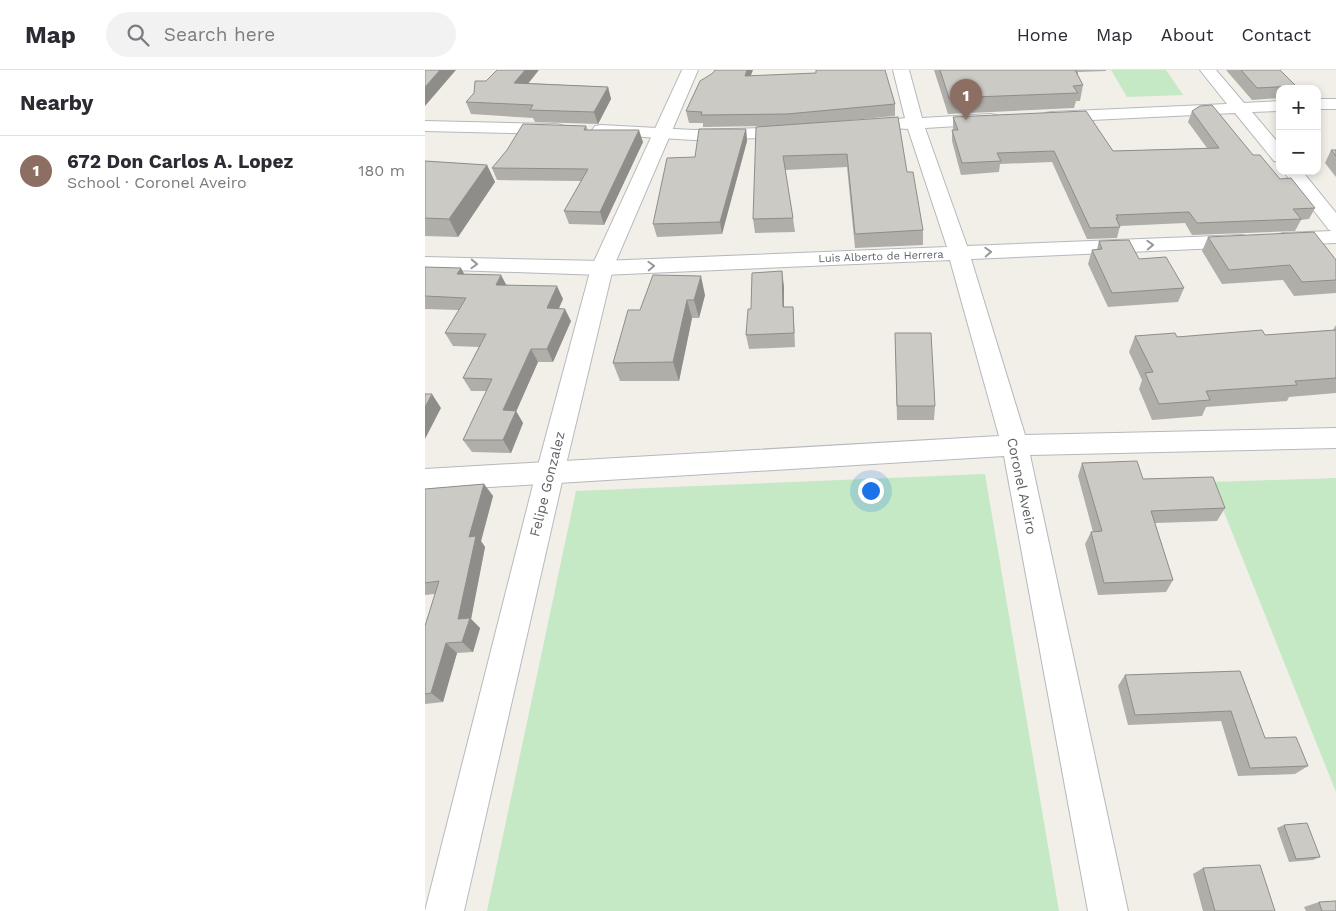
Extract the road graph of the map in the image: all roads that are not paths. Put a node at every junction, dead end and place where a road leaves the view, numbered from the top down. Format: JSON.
{"nodes":[{"id":1,"x":690,"y":70,"type":"edge"},
{"id":2,"x":901,"y":70,"type":"edge"},
{"id":3,"x":1208,"y":70,"type":"edge"},
{"id":4,"x":1321,"y":104,"type":"edge"},
{"id":5,"x":1336,"y":104,"type":"edge"},
{"id":6,"x":1276,"y":106,"type":"edge"},
{"id":7,"x":1240,"y":108,"type":"junction"},
{"id":8,"x":1033,"y":117,"type":"edge"},
{"id":9,"x":1004,"y":119,"type":"edge"},
{"id":10,"x":915,"y":123,"type":"junction"},
{"id":11,"x":886,"y":125,"type":"edge"},
{"id":12,"x":425,"y":126,"type":"edge"},
{"id":13,"x":809,"y":130,"type":"edge"},
{"id":14,"x":663,"y":132,"type":"junction"},
{"id":15,"x":1276,"y":152,"type":"edge"},
{"id":16,"x":1294,"y":175,"type":"edge"},
{"id":17,"x":1336,"y":226,"type":"edge"},
{"id":18,"x":1336,"y":237,"type":"edge"},
{"id":19,"x":959,"y":253,"type":"junction"},
{"id":20,"x":425,"y":263,"type":"edge"},
{"id":21,"x":602,"y":268,"type":"junction"},
{"id":22,"x":1336,"y":438,"type":"edge"},
{"id":23,"x":1015,"y":446,"type":"junction"},
{"id":24,"x":549,"y":473,"type":"junction"},
{"id":25,"x":425,"y":480,"type":"edge"},
{"id":26,"x":444,"y":911,"type":"edge"},
{"id":27,"x":1108,"y":911,"type":"edge"}],
"edges":[{"from":1,"to":14,"type":"street","name":"Felipe Gonzalez"},
{"from":2,"to":10,"type":"street","name":"Coronel Aveiro"},
{"from":3,"to":7,"type":"street"},
{"from":4,"to":5,"type":"street"},
{"from":6,"to":7,"type":"street"},
{"from":7,"to":8,"type":"street"},
{"from":7,"to":15,"type":"street"},
{"from":9,"to":10,"type":"street"},
{"from":10,"to":11,"type":"street"},
{"from":10,"to":19,"type":"street","name":"Coronel Aveiro"},
{"from":12,"to":14,"type":"street"},
{"from":13,"to":14,"type":"street"},
{"from":14,"to":21,"type":"street","name":"Felipe Gonzalez"},
{"from":16,"to":17,"type":"street"},
{"from":19,"to":18,"type":"street","name":"Luis Alberto de Herrera","one_way":true},
{"from":21,"to":19,"type":"street","name":"Luis Alberto de Herrera","one_way":true},
{"from":19,"to":23,"type":"street","name":"Coronel Aveiro"},
{"from":20,"to":21,"type":"street","name":"Luis Alberto de Herrera","one_way":true},
{"from":21,"to":24,"type":"street","name":"Felipe Gonzalez"},
{"from":22,"to":23,"type":"street"},
{"from":23,"to":24,"type":"street"},
{"from":23,"to":27,"type":"street","name":"Coronel Aveiro"},
{"from":24,"to":25,"type":"street"},
{"from":24,"to":26,"type":"street","name":"Felipe Gonzalez"}]}
